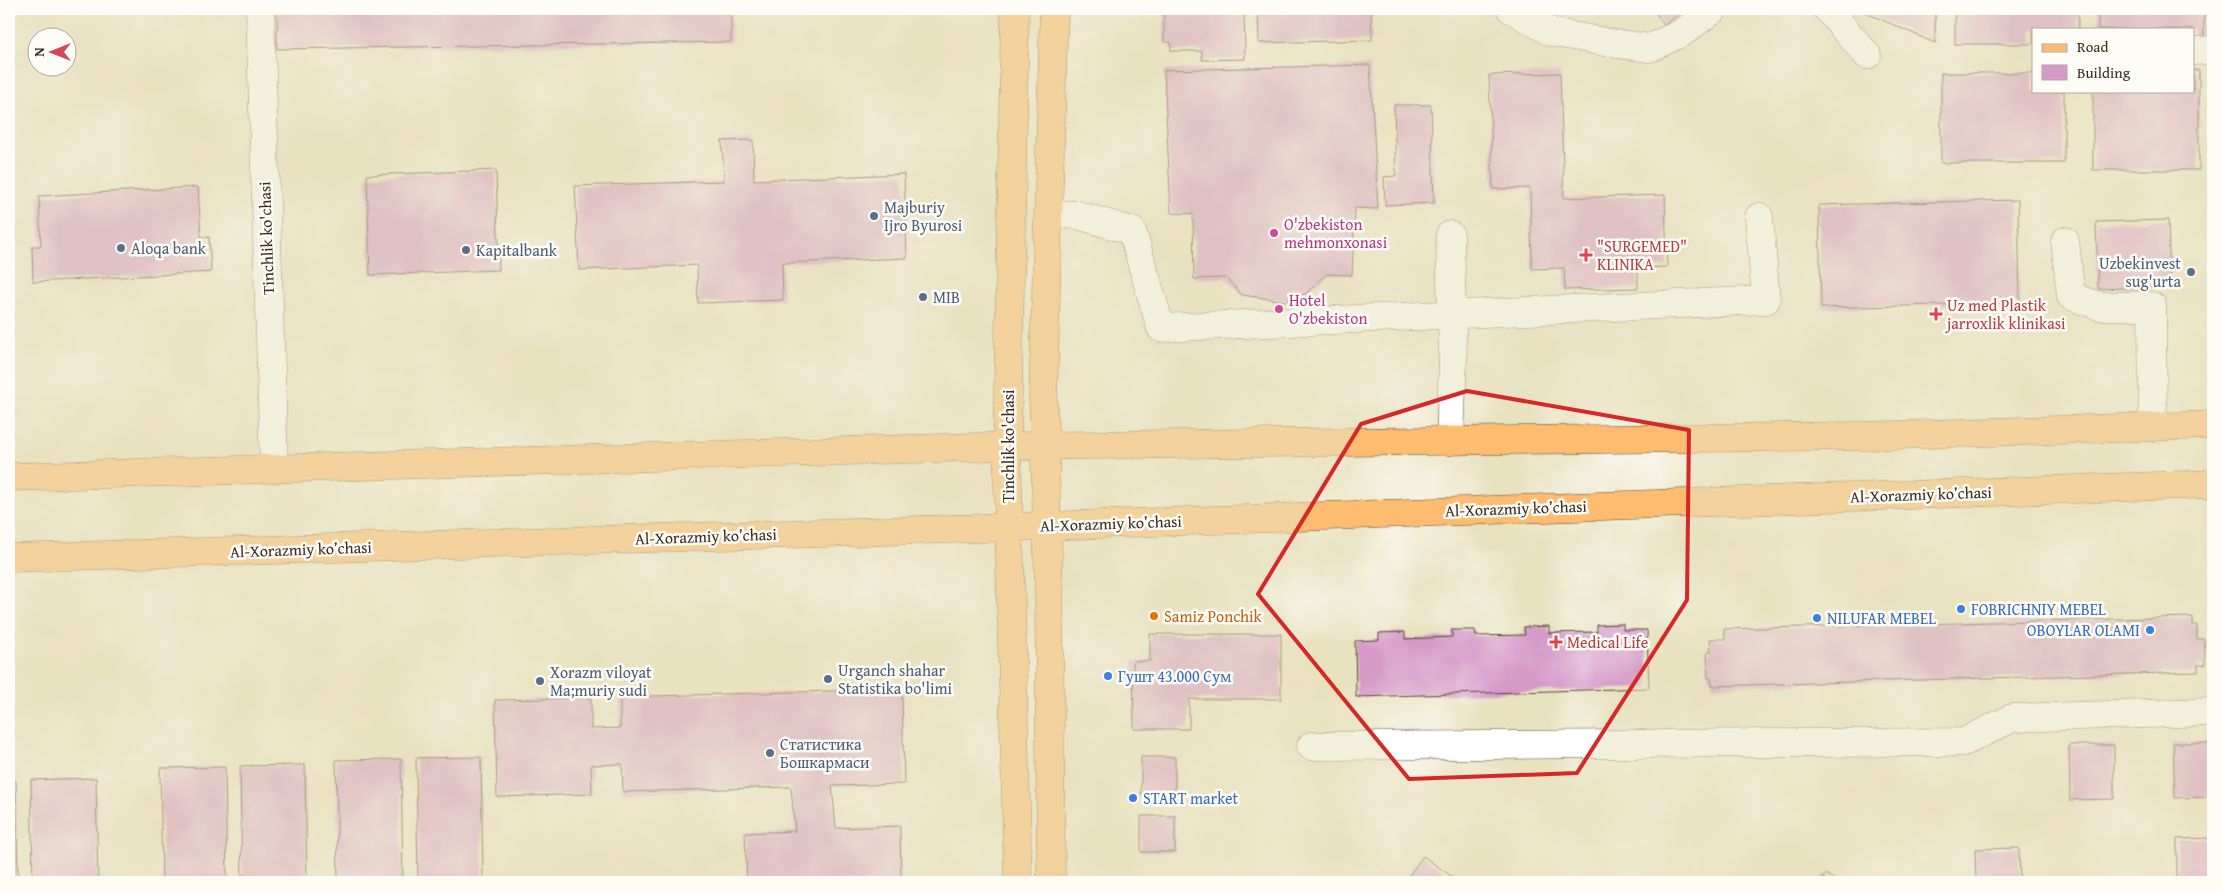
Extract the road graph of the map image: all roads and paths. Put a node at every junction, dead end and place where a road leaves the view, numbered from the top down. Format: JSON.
{"nodes":[{"id":1,"x":260,"y":9,"type":"edge"},
{"id":2,"x":1014,"y":9,"type":"edge"},
{"id":3,"x":1054,"y":9,"type":"edge"},
{"id":4,"x":1510,"y":9,"type":"edge"},
{"id":5,"x":1714,"y":9,"type":"edge"},
{"id":6,"x":1826,"y":9,"type":"edge"},
{"id":7,"x":2194,"y":50,"type":"edge"},
{"id":8,"x":2213,"y":50,"type":"edge"},
{"id":9,"x":1867,"y":55,"type":"dead end"},
{"id":10,"x":1050,"y":214,"type":"junction"},
{"id":11,"x":1759,"y":217,"type":"dead end"},
{"id":12,"x":1450,"y":235,"type":"dead end"},
{"id":13,"x":2065,"y":240,"type":"dead end"},
{"id":14,"x":1452,"y":316,"type":"junction"},
{"id":15,"x":2213,"y":425,"type":"edge"},
{"id":16,"x":2153,"y":427,"type":"junction"},
{"id":17,"x":1450,"y":441,"type":"junction"},
{"id":18,"x":1044,"y":445,"type":"junction"},
{"id":19,"x":1007,"y":446,"type":"junction"},
{"id":20,"x":274,"y":468,"type":"junction"},
{"id":21,"x":9,"y":477,"type":"edge"},
{"id":22,"x":2213,"y":484,"type":"edge"},
{"id":23,"x":1008,"y":526,"type":"junction"},
{"id":24,"x":1046,"y":526,"type":"junction"},
{"id":25,"x":9,"y":558,"type":"edge"},
{"id":26,"x":2213,"y":712,"type":"edge"},
{"id":27,"x":1311,"y":746,"type":"dead end"},
{"id":28,"x":1018,"y":882,"type":"edge"},
{"id":29,"x":1051,"y":882,"type":"edge"}],
"edges":[{"from":1,"to":20,"type":"street","name":"Tinchlik ko'chasi"},
{"from":2,"to":19,"type":"main road","name":"Tinchlik ko'chasi"},
{"from":3,"to":10,"type":"main road"},
{"from":4,"to":5,"type":"street"},
{"from":6,"to":9,"type":"street"},
{"from":7,"to":8,"type":"street"},
{"from":10,"to":14,"type":"street"},
{"from":10,"to":18,"type":"main road"},
{"from":11,"to":14,"type":"street"},
{"from":12,"to":14,"type":"street"},
{"from":13,"to":16,"type":"street"},
{"from":14,"to":17,"type":"street"},
{"from":15,"to":16,"type":"main road"},
{"from":16,"to":17,"type":"main road"},
{"from":17,"to":18,"type":"main road"},
{"from":18,"to":19,"type":"main road"},
{"from":18,"to":24,"type":"main road"},
{"from":19,"to":20,"type":"main road"},
{"from":19,"to":23,"type":"main road","name":"Tinchlik ko'chasi"},
{"from":20,"to":21,"type":"main road"},
{"from":22,"to":24,"type":"main road","name":"Al-Xorazmiy ko’chasi"},
{"from":23,"to":24,"type":"main road","name":"Al-Xorazmiy ko’chasi"},
{"from":23,"to":25,"type":"main road","name":"Al-Xorazmiy ko’chasi"},
{"from":23,"to":28,"type":"main road","name":"Tinchlik ko'chasi"},
{"from":24,"to":29,"type":"main road"},
{"from":26,"to":27,"type":"street"}]}
